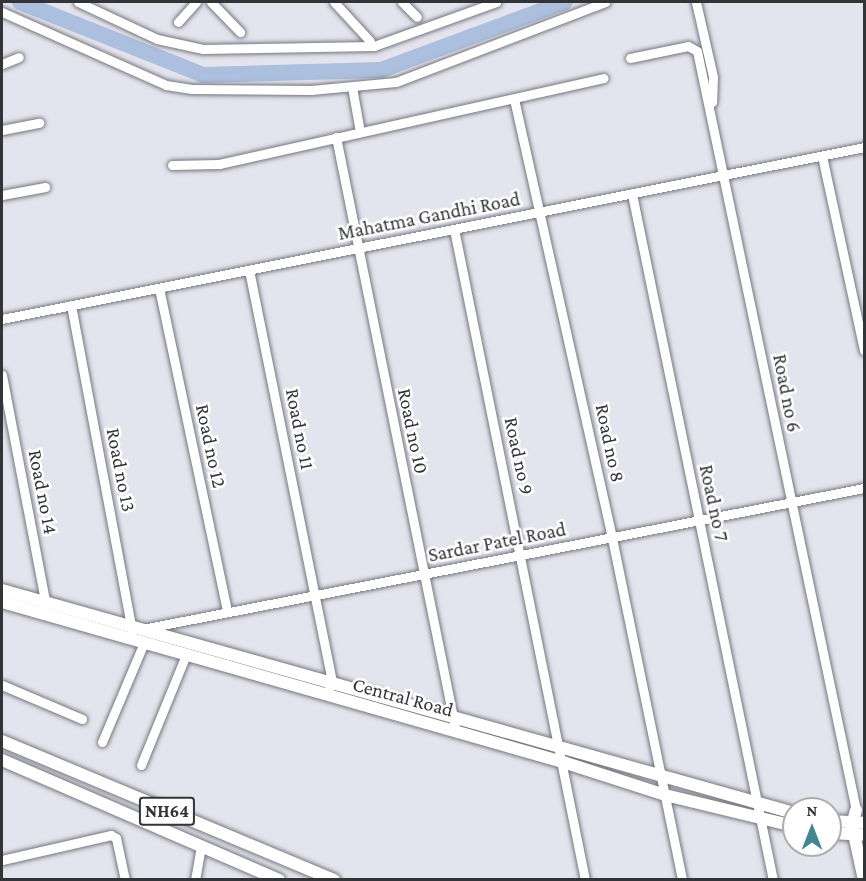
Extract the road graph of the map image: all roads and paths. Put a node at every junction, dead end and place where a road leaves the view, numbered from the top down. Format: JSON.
{"nodes":[{"id":1,"x":78,"y":2,"type":"edge"},
{"id":2,"x":196,"y":2,"type":"edge"},
{"id":3,"x":211,"y":2,"type":"edge"},
{"id":4,"x":334,"y":2,"type":"edge"},
{"id":5,"x":402,"y":2,"type":"edge"},
{"id":6,"x":496,"y":2,"type":"edge"},
{"id":7,"x":604,"y":2,"type":"edge"},
{"id":8,"x":696,"y":2,"type":"edge"},
{"id":9,"x":2,"y":12,"type":"edge"},
{"id":10,"x":417,"y":17,"type":"dead end"},
{"id":11,"x":178,"y":22,"type":"dead end"},
{"id":12,"x":240,"y":32,"type":"dead end"},
{"id":13,"x":370,"y":40,"type":"dead end"},
{"id":14,"x":20,"y":57,"type":"dead end"},
{"id":15,"x":630,"y":58,"type":"dead end"},
{"id":16,"x":2,"y":64,"type":"edge"},
{"id":17,"x":604,"y":78,"type":"dead end"},
{"id":18,"x":352,"y":87,"type":"junction"},
{"id":19,"x":514,"y":99,"type":"junction"},
{"id":20,"x":711,"y":114,"type":"junction"},
{"id":21,"x":39,"y":123,"type":"dead end"},
{"id":22,"x":2,"y":130,"type":"edge"},
{"id":23,"x":360,"y":132,"type":"junction"},
{"id":24,"x":336,"y":137,"type":"junction"},
{"id":25,"x":864,"y":147,"type":"edge"},
{"id":26,"x":822,"y":156,"type":"junction"},
{"id":27,"x":172,"y":165,"type":"dead end"},
{"id":28,"x":724,"y":175,"type":"junction"},
{"id":29,"x":45,"y":187,"type":"dead end"},
{"id":30,"x":632,"y":194,"type":"junction"},
{"id":31,"x":2,"y":195,"type":"edge"},
{"id":32,"x":540,"y":212,"type":"junction"},
{"id":33,"x":454,"y":229,"type":"junction"},
{"id":34,"x":356,"y":248,"type":"junction"},
{"id":35,"x":249,"y":270,"type":"junction"},
{"id":36,"x":159,"y":288,"type":"junction"},
{"id":37,"x":71,"y":305,"type":"junction"},
{"id":38,"x":2,"y":319,"type":"edge"},
{"id":39,"x":864,"y":351,"type":"edge"},
{"id":40,"x":2,"y":375,"type":"edge"},
{"id":41,"x":864,"y":489,"type":"edge"},
{"id":42,"x":789,"y":503,"type":"junction"},
{"id":43,"x":700,"y":520,"type":"junction"},
{"id":44,"x":612,"y":538,"type":"junction"},
{"id":45,"x":521,"y":555,"type":"junction"},
{"id":46,"x":425,"y":574,"type":"junction"},
{"id":47,"x":2,"y":590,"type":"edge"},
{"id":48,"x":314,"y":595,"type":"junction"},
{"id":49,"x":2,"y":602,"type":"edge"},
{"id":50,"x":45,"y":602,"type":"junction"},
{"id":51,"x":227,"y":612,"type":"junction"},
{"id":52,"x":48,"y":615,"type":"junction"},
{"id":53,"x":180,"y":621,"type":"junction"},
{"id":54,"x":134,"y":629,"type":"junction"},
{"id":55,"x":129,"y":642,"type":"junction"},
{"id":56,"x":181,"y":643,"type":"junction"},
{"id":57,"x":143,"y":645,"type":"junction"},
{"id":58,"x":184,"y":657,"type":"junction"},
{"id":59,"x":332,"y":682,"type":"junction"},
{"id":60,"x":2,"y":685,"type":"edge"},
{"id":61,"x":326,"y":696,"type":"junction"},
{"id":62,"x":453,"y":716,"type":"junction"},
{"id":63,"x":82,"y":719,"type":"dead end"},
{"id":64,"x":456,"y":732,"type":"junction"},
{"id":65,"x":2,"y":741,"type":"edge"},
{"id":66,"x":102,"y":742,"type":"dead end"},
{"id":67,"x":560,"y":749,"type":"junction"},
{"id":68,"x":2,"y":760,"type":"edge"},
{"id":69,"x":563,"y":762,"type":"junction"},
{"id":70,"x":141,"y":765,"type":"dead end"},
{"id":71,"x":661,"y":778,"type":"junction"},
{"id":72,"x":665,"y":795,"type":"junction"},
{"id":73,"x":757,"y":805,"type":"junction"},
{"id":74,"x":782,"y":810,"type":"edge"},
{"id":75,"x":856,"y":810,"type":"joint"},
{"id":76,"x":760,"y":820,"type":"junction"},
{"id":77,"x":782,"y":824,"type":"edge"},
{"id":78,"x":842,"y":824,"type":"edge"},
{"id":79,"x":860,"y":828,"type":"edge"},
{"id":80,"x":842,"y":830,"type":"edge"},
{"id":81,"x":201,"y":846,"type":"junction"},
{"id":82,"x":2,"y":860,"type":"edge"},
{"id":83,"x":273,"y":878,"type":"edge"},
{"id":84,"x":125,"y":879,"type":"edge"},
{"id":85,"x":195,"y":879,"type":"edge"},
{"id":86,"x":334,"y":879,"type":"edge"},
{"id":87,"x":585,"y":879,"type":"edge"},
{"id":88,"x":682,"y":879,"type":"edge"},
{"id":89,"x":773,"y":879,"type":"edge"},
{"id":90,"x":864,"y":879,"type":"edge"}],
"edges":[{"from":1,"to":6,"type":"street"},
{"from":2,"to":11,"type":"street"},
{"from":3,"to":12,"type":"street"},
{"from":4,"to":13,"type":"street"},
{"from":5,"to":10,"type":"street"},
{"from":7,"to":18,"type":"street"},
{"from":8,"to":20,"type":"street"},
{"from":9,"to":18,"type":"street"},
{"from":14,"to":16,"type":"street"},
{"from":15,"to":20,"type":"street","name":"Road no 6"},
{"from":17,"to":19,"type":"street"},
{"from":18,"to":23,"type":"street"},
{"from":19,"to":23,"type":"street"},
{"from":19,"to":32,"type":"street","name":"Road no 8"},
{"from":20,"to":28,"type":"street","name":"Road no 6"},
{"from":21,"to":22,"type":"street"},
{"from":23,"to":24,"type":"street"},
{"from":24,"to":27,"type":"street"},
{"from":24,"to":34,"type":"street","name":"Road no 10"},
{"from":25,"to":26,"type":"street","name":"Mahatma Gandhi Road"},
{"from":26,"to":28,"type":"street","name":"Mahatma Gandhi Road"},
{"from":26,"to":39,"type":"street"},
{"from":28,"to":30,"type":"street","name":"Mahatma Gandhi Road"},
{"from":28,"to":42,"type":"street","name":"Road no 6"},
{"from":29,"to":31,"type":"street"},
{"from":30,"to":32,"type":"street","name":"Mahatma Gandhi Road"},
{"from":30,"to":43,"type":"street","name":"Road no 7"},
{"from":32,"to":33,"type":"street","name":"Mahatma Gandhi Road"},
{"from":32,"to":44,"type":"street","name":"Road no 8"},
{"from":33,"to":34,"type":"street","name":"Mahatma Gandhi Road"},
{"from":33,"to":45,"type":"street","name":"Road no 9"},
{"from":34,"to":35,"type":"street","name":"Mahatma Gandhi Road"},
{"from":34,"to":46,"type":"street","name":"Road no 10"},
{"from":35,"to":36,"type":"street","name":"Mahatma Gandhi Road"},
{"from":35,"to":48,"type":"street","name":"Road no 11"},
{"from":36,"to":37,"type":"street","name":"Mahatma Gandhi Road"},
{"from":36,"to":51,"type":"street","name":"Road no 12"},
{"from":37,"to":38,"type":"street","name":"Mahatma Gandhi Road"},
{"from":37,"to":54,"type":"street","name":"Road no 13"},
{"from":40,"to":50,"type":"street","name":"Road no 14"},
{"from":41,"to":42,"type":"street","name":"Sardar Patel Road"},
{"from":42,"to":43,"type":"street","name":"Sardar Patel Road"},
{"from":42,"to":75,"type":"street","name":"Road no 6"},
{"from":43,"to":44,"type":"street","name":"Sardar Patel Road"},
{"from":43,"to":73,"type":"street","name":"Road no 7"},
{"from":44,"to":45,"type":"street","name":"Sardar Patel Road"},
{"from":44,"to":71,"type":"street","name":"Road no 8"},
{"from":45,"to":46,"type":"street","name":"Sardar Patel Road"},
{"from":45,"to":67,"type":"street","name":"Road no 9"},
{"from":46,"to":48,"type":"street","name":"Sardar Patel Road"},
{"from":46,"to":62,"type":"street","name":"Road no 10"},
{"from":47,"to":50,"type":"main road","name":"Central Road"},
{"from":48,"to":51,"type":"street","name":"Sardar Patel Road"},
{"from":48,"to":59,"type":"street","name":"Road no 11"},
{"from":49,"to":52,"type":"main road","name":"Central Road"},
{"from":50,"to":52,"type":"street","name":"Road no 14"},
{"from":50,"to":54,"type":"main road","name":"Central Road"},
{"from":51,"to":53,"type":"street","name":"Sardar Patel Road"},
{"from":52,"to":55,"type":"main road","name":"Central Road"},
{"from":53,"to":54,"type":"street","name":"Sardar Patel Road"},
{"from":53,"to":56,"type":"street"},
{"from":54,"to":55,"type":"street","name":"Road no 13"},
{"from":54,"to":56,"type":"main road","name":"Central Road"},
{"from":55,"to":57,"type":"main road","name":"Central Road"},
{"from":56,"to":59,"type":"main road","name":"Central Road"},
{"from":57,"to":58,"type":"main road","name":"Central Road"},
{"from":57,"to":66,"type":"street"},
{"from":58,"to":61,"type":"main road","name":"Central Road"},
{"from":58,"to":70,"type":"street"},
{"from":59,"to":61,"type":"street"},
{"from":59,"to":62,"type":"main road","name":"Central Road"},
{"from":60,"to":63,"type":"street"},
{"from":61,"to":64,"type":"main road","name":"Central Road"},
{"from":62,"to":64,"type":"street","name":"Road no 10"},
{"from":62,"to":67,"type":"main road","name":"Central Road"},
{"from":64,"to":69,"type":"main road","name":"Central Road"},
{"from":65,"to":86,"type":"main road","number":"NH64"},
{"from":67,"to":69,"type":"street","name":"Road no 9"},
{"from":67,"to":71,"type":"main road","name":"Central Road"},
{"from":68,"to":81,"type":"main road","number":"NH64"},
{"from":69,"to":72,"type":"main road","name":"Central Road"},
{"from":69,"to":87,"type":"street","name":"Road no 9"},
{"from":71,"to":72,"type":"street","name":"Road no 8"},
{"from":71,"to":73,"type":"main road","name":"Central Road"},
{"from":72,"to":76,"type":"main road","name":"Central Road"},
{"from":72,"to":88,"type":"street","name":"Road no 8"},
{"from":73,"to":74,"type":"main road","name":"Central Road"},
{"from":73,"to":76,"type":"street","name":"Road no 7"},
{"from":75,"to":79,"type":"main road","name":"Road no 6"},
{"from":76,"to":77,"type":"main road","name":"Central Road"},
{"from":76,"to":89,"type":"street","name":"Road no 7"},
{"from":78,"to":79,"type":"main road"},
{"from":79,"to":80,"type":"main road"},
{"from":79,"to":90,"type":"main road","name":"Road no 6"},
{"from":81,"to":83,"type":"main road","number":"NH64"},
{"from":81,"to":85,"type":"street"},
{"from":82,"to":84,"type":"street"}]}
